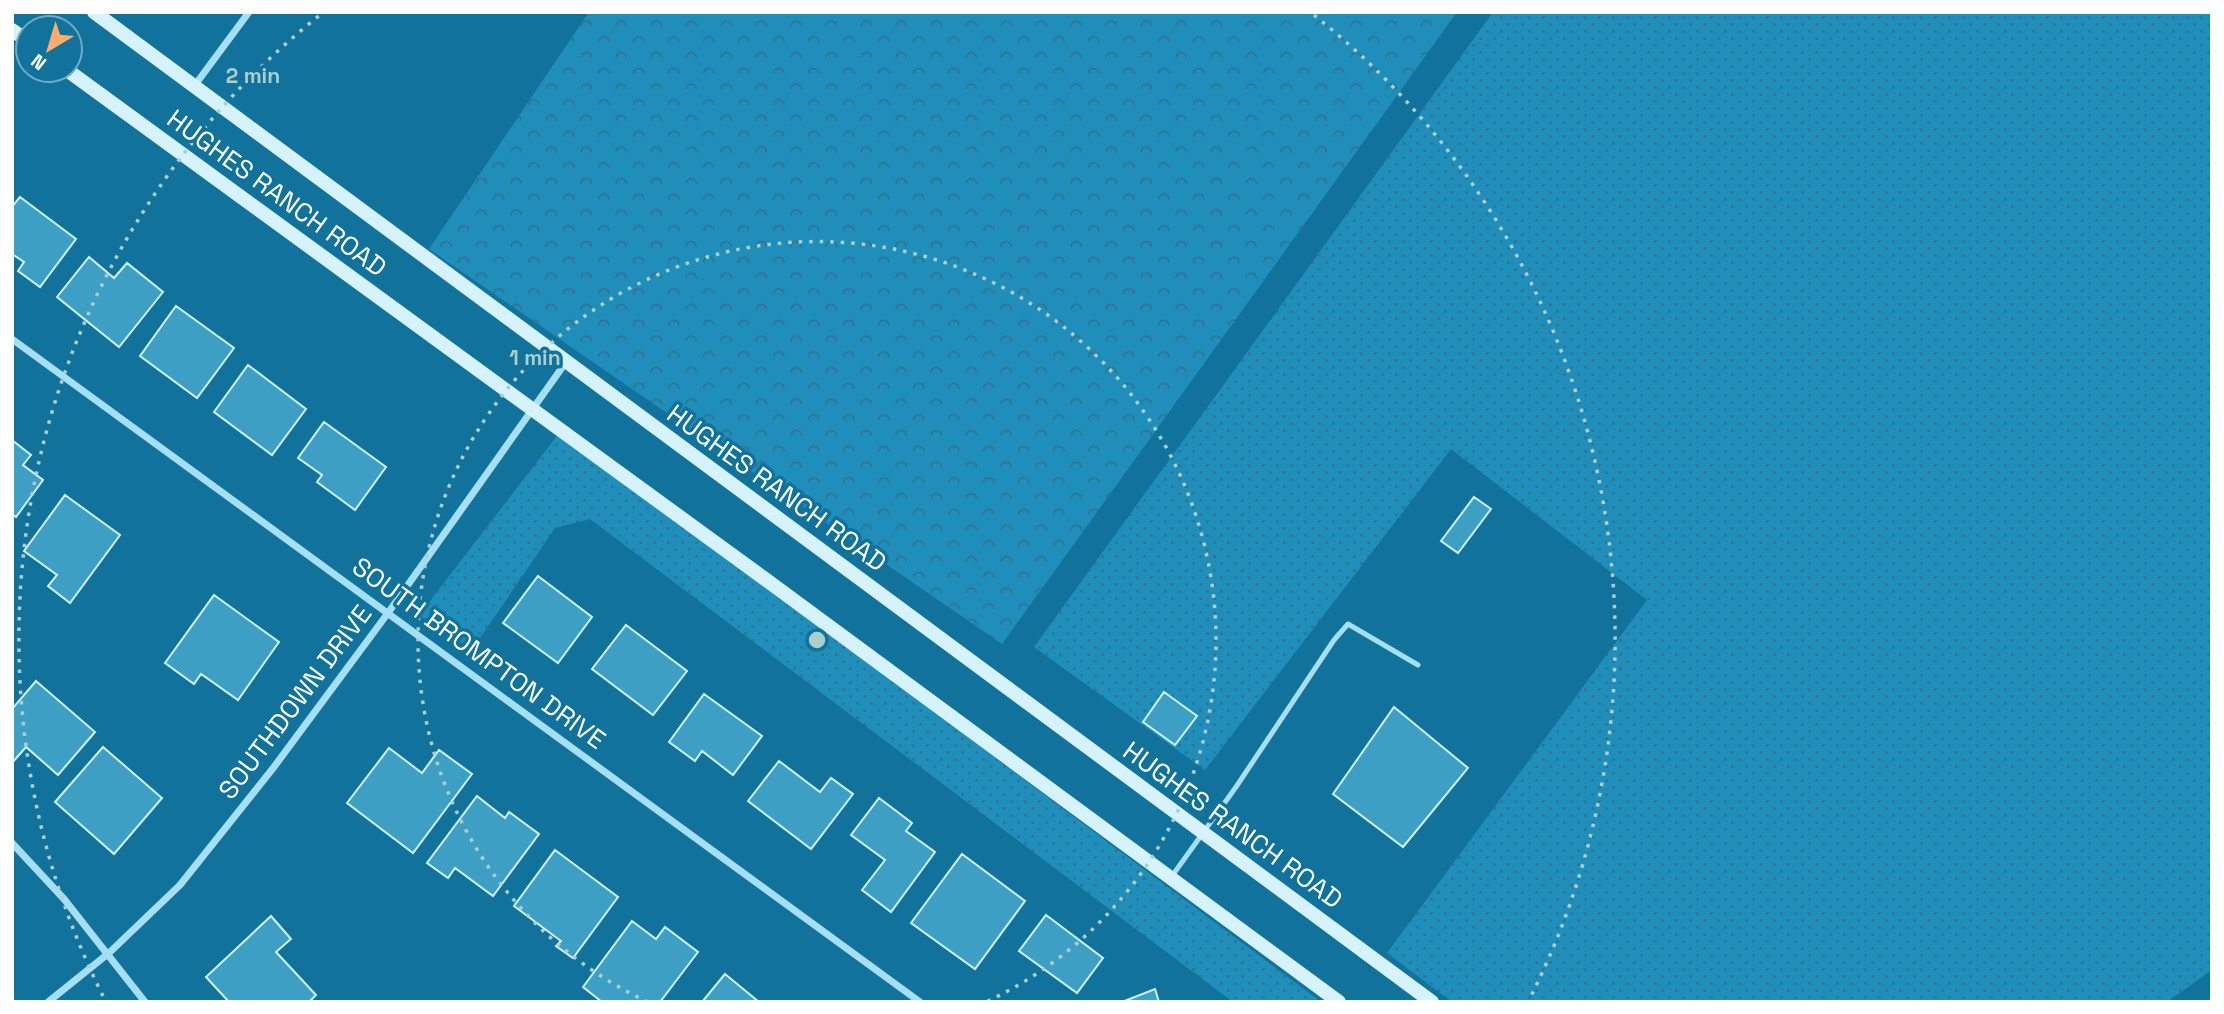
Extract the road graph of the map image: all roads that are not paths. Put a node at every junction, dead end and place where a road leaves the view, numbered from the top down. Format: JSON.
{"nodes":[{"id":1,"x":94,"y":12,"type":"edge"},
{"id":2,"x":249,"y":12,"type":"edge"},
{"id":3,"x":84,"y":82,"type":"edge"},
{"id":4,"x":195,"y":85,"type":"junction"},
{"id":5,"x":12,"y":339,"type":"edge"},
{"id":6,"x":566,"y":362,"type":"junction"},
{"id":7,"x":531,"y":410,"type":"junction"},
{"id":8,"x":388,"y":613,"type":"junction"},
{"id":9,"x":1418,"y":665,"type":"dead end"},
{"id":10,"x":1203,"y":832,"type":"junction"},
{"id":11,"x":12,"y":843,"type":"edge"},
{"id":12,"x":1171,"y":878,"type":"junction"},
{"id":13,"x":109,"y":953,"type":"junction"},
{"id":14,"x":48,"y":1002,"type":"edge"},
{"id":15,"x":145,"y":1002,"type":"edge"},
{"id":16,"x":920,"y":1002,"type":"edge"},
{"id":17,"x":1339,"y":1002,"type":"edge"},
{"id":18,"x":1432,"y":1002,"type":"edge"}],
"edges":[{"from":1,"to":4,"type":"street","name":"HUGHES RANCH ROAD"},
{"from":2,"to":4,"type":"street"},
{"from":3,"to":7,"type":"street","name":"HUGHES RANCH ROAD"},
{"from":4,"to":6,"type":"street","name":"HUGHES RANCH ROAD"},
{"from":5,"to":8,"type":"street","name":"SOUTH BROMPTON DRIVE"},
{"from":6,"to":7,"type":"street","name":"SOUTHDOWN DRIVE"},
{"from":6,"to":10,"type":"street","name":"HUGHES RANCH ROAD"},
{"from":7,"to":8,"type":"street","name":"SOUTHDOWN DRIVE"},
{"from":7,"to":12,"type":"street","name":"HUGHES RANCH ROAD"},
{"from":8,"to":13,"type":"street","name":"SOUTHDOWN DRIVE"},
{"from":8,"to":16,"type":"street","name":"SOUTH BROMPTON DRIVE"},
{"from":9,"to":10,"type":"lane"},
{"from":10,"to":12,"type":"lane"},
{"from":10,"to":18,"type":"street","name":"HUGHES RANCH ROAD"},
{"from":11,"to":13,"type":"street"},
{"from":12,"to":17,"type":"street","name":"HUGHES RANCH ROAD"},
{"from":13,"to":14,"type":"street","name":"SOUTHDOWN DRIVE"},
{"from":13,"to":15,"type":"street"}]}
